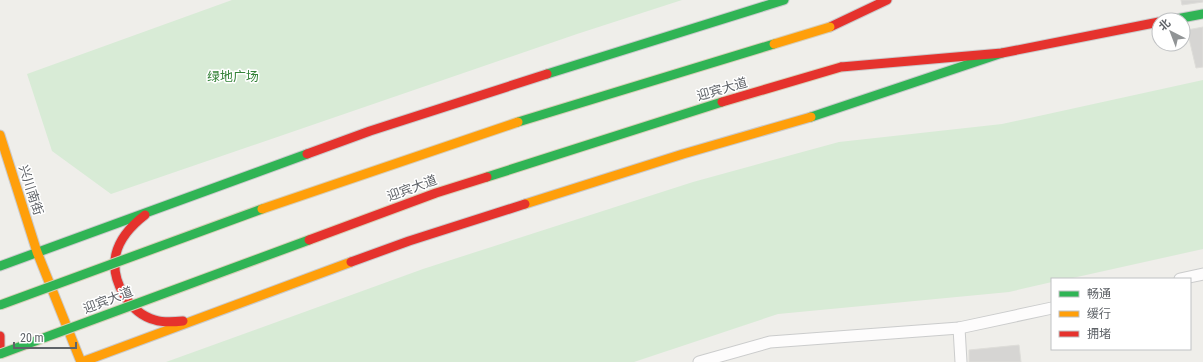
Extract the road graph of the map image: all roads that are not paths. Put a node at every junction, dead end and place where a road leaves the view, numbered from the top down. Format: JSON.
{"nodes":[{"id":1,"x":784,"y":0,"type":"edge"},
{"id":2,"x":887,"y":0,"type":"edge"},
{"id":3,"x":1203,"y":14,"type":"edge"},
{"id":4,"x":1191,"y":16,"type":"edge"},
{"id":5,"x":1151,"y":24,"type":"edge"},
{"id":6,"x":1002,"y":53,"type":"junction"},
{"id":7,"x":0,"y":135,"type":"edge"},
{"id":8,"x":154,"y":209,"type":"junction"},
{"id":9,"x":37,"y":252,"type":"junction"},
{"id":10,"x":0,"y":266,"type":"edge"},
{"id":11,"x":1203,"y":274,"type":"edge"},
{"id":12,"x":1185,"y":278,"type":"edge"},
{"id":13,"x":0,"y":305,"type":"edge"},
{"id":14,"x":1051,"y":308,"type":"edge"},
{"id":15,"x":196,"y":320,"type":"junction"},
{"id":16,"x":959,"y":328,"type":"junction"},
{"id":17,"x":0,"y":336,"type":"edge"},
{"id":18,"x":0,"y":350,"type":"edge"},
{"id":19,"x":0,"y":354,"type":"edge"},
{"id":20,"x":81,"y":362,"type":"edge"},
{"id":21,"x":699,"y":362,"type":"edge"},
{"id":22,"x":961,"y":362,"type":"edge"}],
"edges":[{"from":1,"to":8,"type":"main road"},
{"from":2,"to":13,"type":"main road","bridge":true},
{"from":3,"to":4,"type":"main road"},
{"from":5,"to":6,"type":"main road"},
{"from":6,"to":15,"type":"main road"},
{"from":6,"to":19,"type":"main road","name":"迎宾大道","bridge":true},
{"from":7,"to":9,"type":"main road","name":"兴川南街"},
{"from":8,"to":9,"type":"main road"},
{"from":8,"to":15,"type":"main road"},
{"from":9,"to":10,"type":"main road"},
{"from":9,"to":20,"type":"main road","name":"兴川南街"},
{"from":11,"to":12,"type":"lane"},
{"from":14,"to":16,"type":"lane"},
{"from":15,"to":20,"type":"main road"},
{"from":16,"to":21,"type":"lane"},
{"from":16,"to":22,"type":"lane"},
{"from":17,"to":18,"type":"main road"}]}
